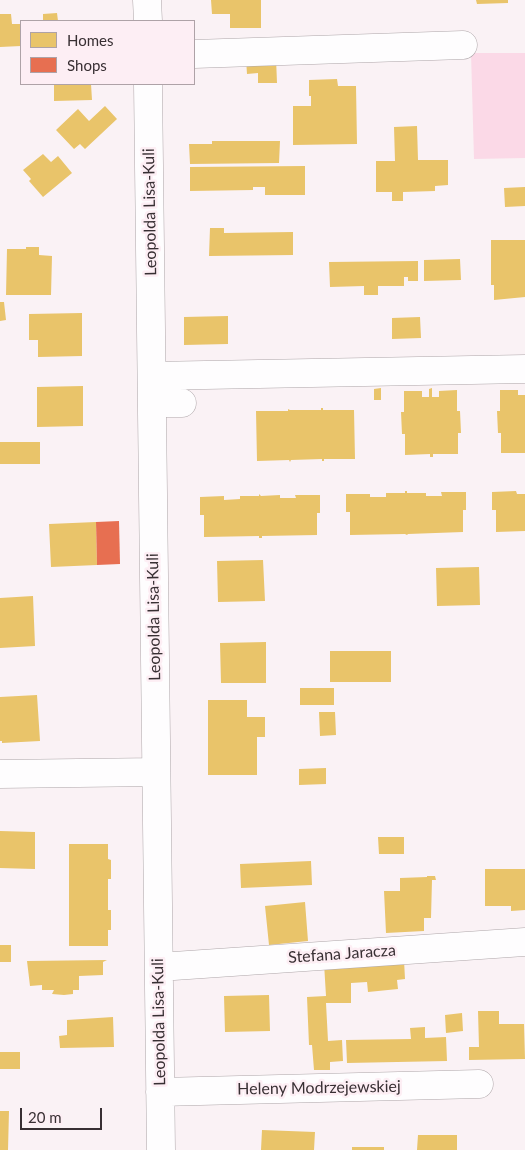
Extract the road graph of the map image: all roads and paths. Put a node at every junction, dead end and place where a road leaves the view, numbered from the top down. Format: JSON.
{"nodes":[{"id":1,"x":147,"y":0,"type":"edge"},
{"id":2,"x":148,"y":20,"type":"edge"},
{"id":3,"x":463,"y":45,"type":"dead end"},
{"id":4,"x":195,"y":54,"type":"edge"},
{"id":5,"x":148,"y":85,"type":"edge"},
{"id":6,"x":525,"y":369,"type":"edge"},
{"id":7,"x":152,"y":376,"type":"junction"},
{"id":8,"x":152,"y":403,"type":"junction"},
{"id":9,"x":182,"y":403,"type":"dead end"},
{"id":10,"x":156,"y":772,"type":"junction"},
{"id":11,"x":0,"y":774,"type":"edge"},
{"id":12,"x":525,"y":942,"type":"edge"},
{"id":13,"x":159,"y":967,"type":"junction"},
{"id":14,"x":479,"y":1084,"type":"dead end"},
{"id":15,"x":160,"y":1092,"type":"junction"},
{"id":16,"x":161,"y":1150,"type":"edge"}],
"edges":[{"from":1,"to":2,"type":"street"},
{"from":3,"to":4,"type":"street"},
{"from":5,"to":7,"type":"street","name":"Leopolda Lisa-Kuli"},
{"from":6,"to":7,"type":"street"},
{"from":7,"to":8,"type":"street","name":"Leopolda Lisa-Kuli"},
{"from":8,"to":9,"type":"street"},
{"from":8,"to":10,"type":"street","name":"Leopolda Lisa-Kuli"},
{"from":10,"to":11,"type":"street"},
{"from":10,"to":13,"type":"street","name":"Leopolda Lisa-Kuli"},
{"from":12,"to":13,"type":"street","name":"Stefana Jaracza"},
{"from":13,"to":15,"type":"street","name":"Leopolda Lisa-Kuli"},
{"from":14,"to":15,"type":"street","name":"Heleny Modrzejewskiej"},
{"from":15,"to":16,"type":"street","name":"Leopolda Lisa-Kuli"}]}
